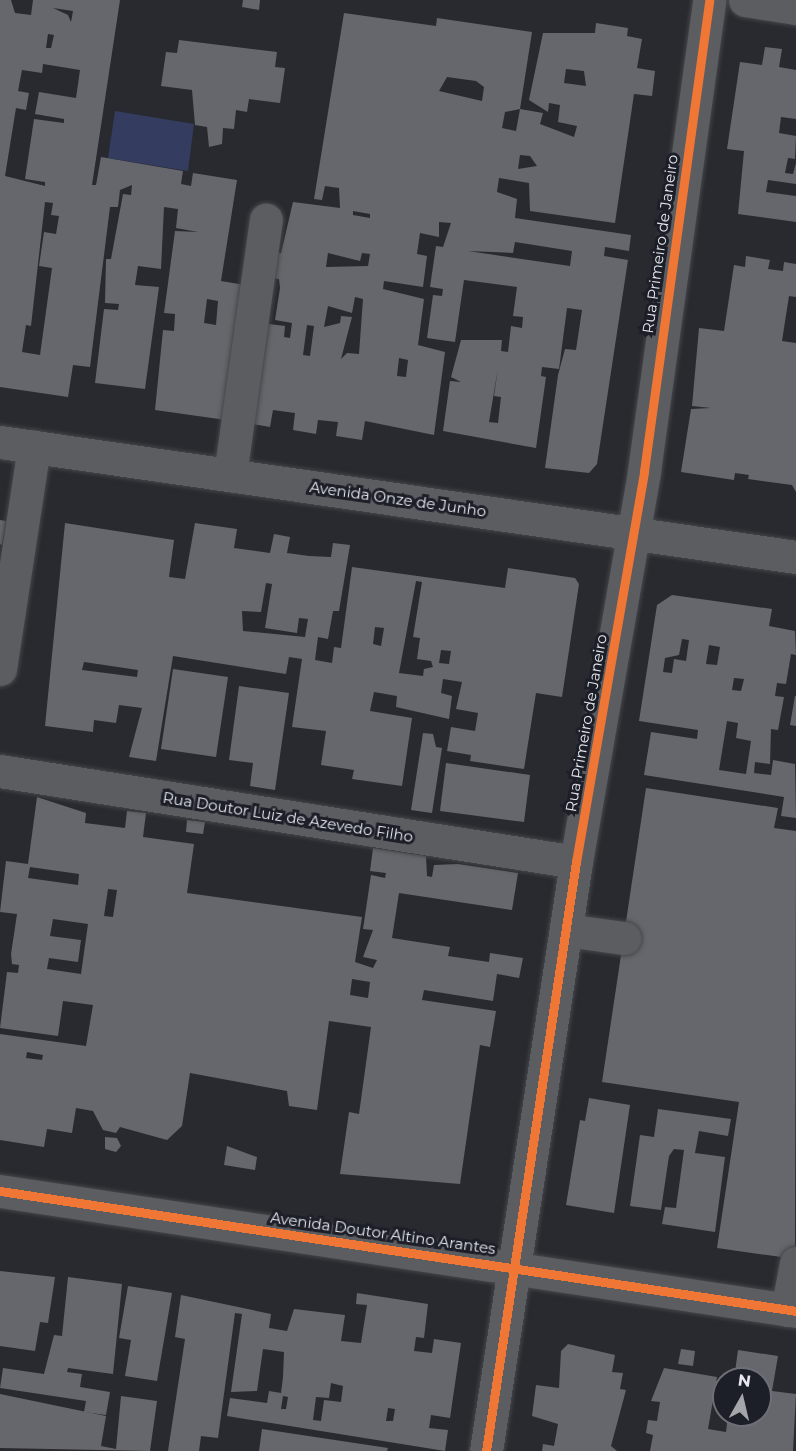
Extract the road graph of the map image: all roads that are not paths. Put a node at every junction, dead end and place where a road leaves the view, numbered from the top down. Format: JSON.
{"nodes":[{"id":1,"x":709,"y":0,"type":"edge"},
{"id":2,"x":745,"y":0,"type":"edge"},
{"id":3,"x":796,"y":8,"type":"edge"},
{"id":4,"x":266,"y":220,"type":"dead end"},
{"id":5,"x":0,"y":442,"type":"edge"},
{"id":6,"x":34,"y":447,"type":"junction"},
{"id":7,"x":230,"y":475,"type":"junction"},
{"id":8,"x":634,"y":534,"type":"junction"},
{"id":9,"x":796,"y":557,"type":"edge"},
{"id":10,"x":0,"y":669,"type":"edge"},
{"id":11,"x":0,"y":771,"type":"edge"},
{"id":12,"x":576,"y":862,"type":"junction"},
{"id":13,"x":566,"y":930,"type":"junction"},
{"id":14,"x":624,"y":938,"type":"dead end"},
{"id":15,"x":0,"y":1191,"type":"edge"},
{"id":16,"x":796,"y":1263,"type":"edge"},
{"id":17,"x":514,"y":1267,"type":"junction"},
{"id":18,"x":792,"y":1310,"type":"edge"},
{"id":19,"x":486,"y":1451,"type":"edge"}],
"edges":[{"from":1,"to":8,"type":"street","name":"Rua Primeiro de Janeiro"},
{"from":2,"to":3,"type":"street"},
{"from":4,"to":7,"type":"street"},
{"from":5,"to":6,"type":"street","name":"Avenida Onze de Junho"},
{"from":6,"to":7,"type":"street","name":"Avenida Onze de Junho"},
{"from":6,"to":10,"type":"street"},
{"from":7,"to":8,"type":"street","name":"Avenida Onze de Junho"},
{"from":8,"to":9,"type":"street","name":"Avenida Onze de Junho"},
{"from":8,"to":12,"type":"street","name":"Rua Primeiro de Janeiro"},
{"from":11,"to":12,"type":"street","name":"Rua Doutor Luiz de Azevedo Filho"},
{"from":12,"to":13,"type":"street","name":"Rua Primeiro de Janeiro"},
{"from":13,"to":14,"type":"street"},
{"from":13,"to":17,"type":"street","name":"Rua Primeiro de Janeiro"},
{"from":15,"to":17,"type":"street","name":"Avenida Doutor Altino Arantes"},
{"from":16,"to":18,"type":"street"},
{"from":17,"to":18,"type":"street","name":"Avenida Doutor Altino Arantes"},
{"from":17,"to":19,"type":"street","name":"Rua Primeiro de Janeiro"}]}
